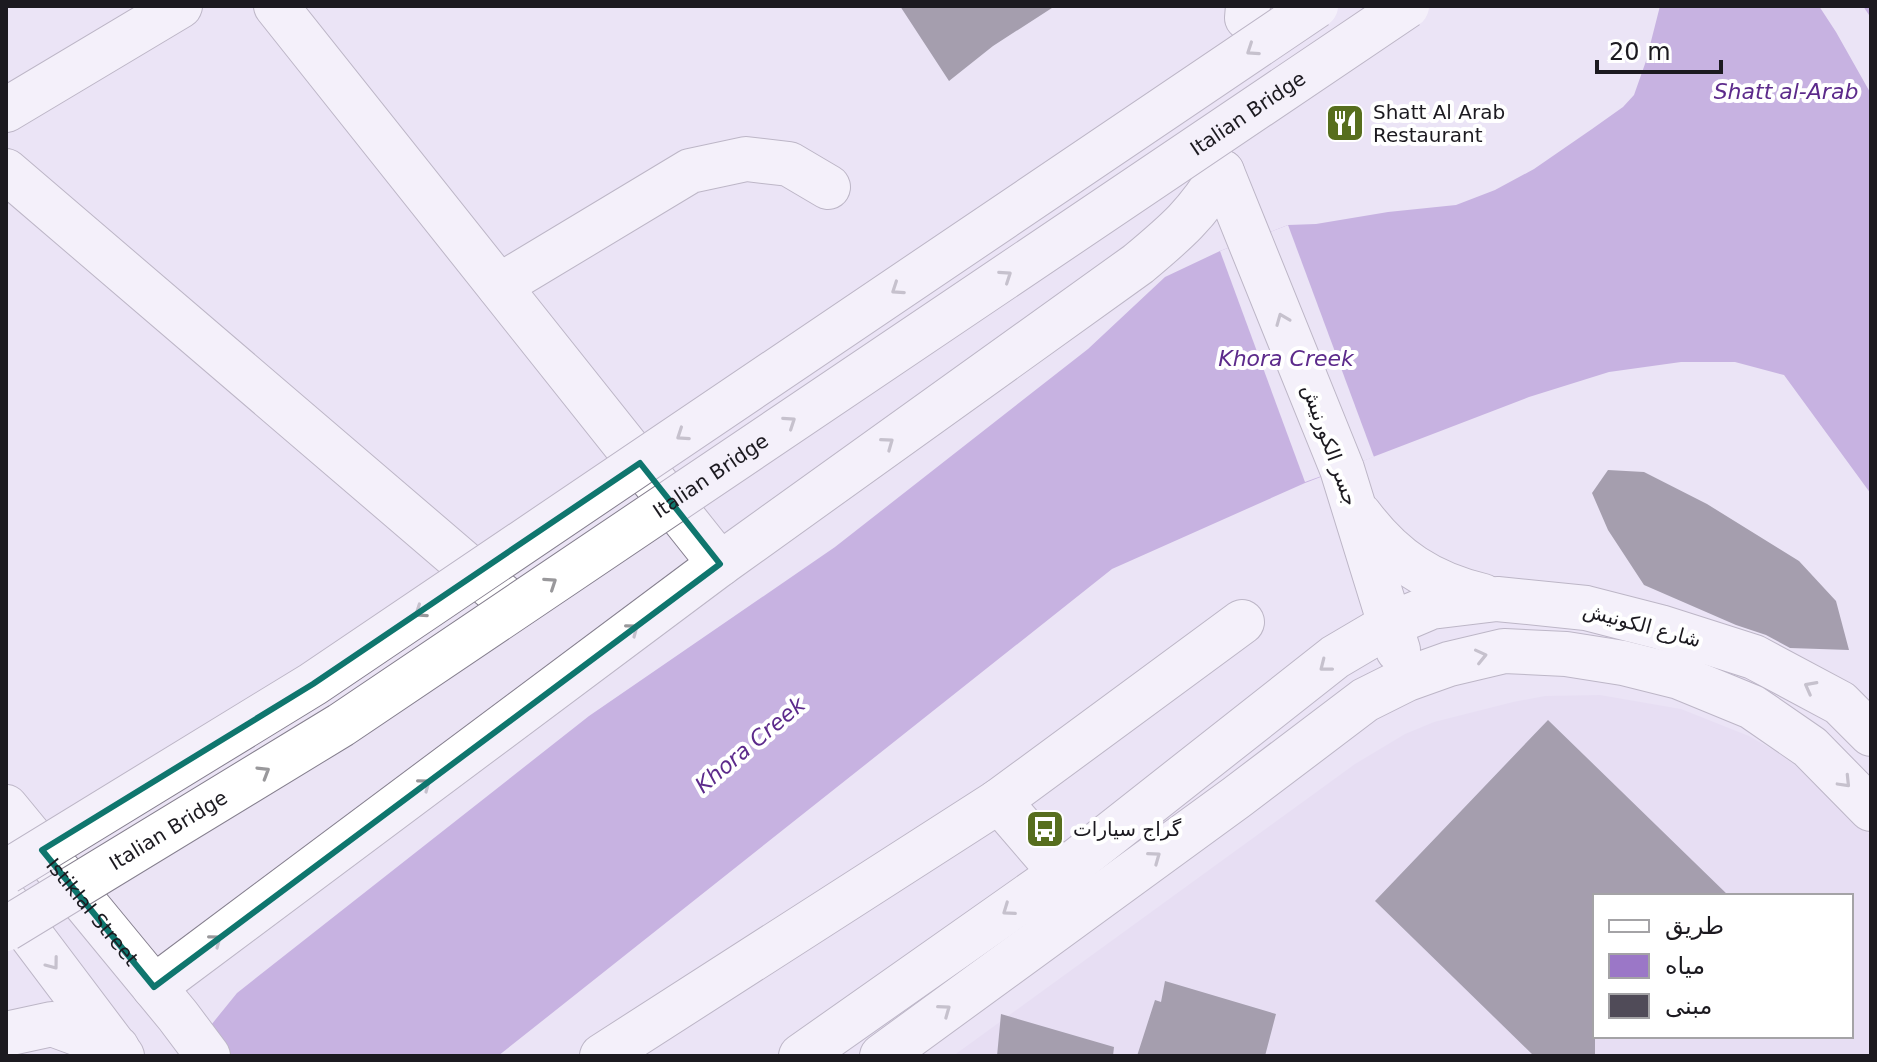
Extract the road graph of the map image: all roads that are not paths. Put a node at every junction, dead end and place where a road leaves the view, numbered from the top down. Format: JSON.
{"nodes":[{"id":1,"x":180,"y":6,"type":"edge"},
{"id":2,"x":276,"y":6,"type":"edge"},
{"id":3,"x":1316,"y":6,"type":"edge"},
{"id":4,"x":1407,"y":6,"type":"edge"},
{"id":5,"x":6,"y":110,"type":"edge"},
{"id":6,"x":6,"y":171,"type":"edge"},
{"id":7,"x":828,"y":187,"type":"dead end"},
{"id":8,"x":499,"y":286,"type":"junction"},
{"id":9,"x":1348,"y":488,"type":"junction"},
{"id":10,"x":720,"y":564,"type":"junction"},
{"id":11,"x":1497,"y":599,"type":"junction"},
{"id":12,"x":515,"y":607,"type":"junction"},
{"id":13,"x":1242,"y":622,"type":"dead end"},
{"id":14,"x":1391,"y":624,"type":"junction"},
{"id":15,"x":1407,"y":679,"type":"junction"},
{"id":16,"x":1871,"y":734,"type":"edge"},
{"id":17,"x":999,"y":801,"type":"junction"},
{"id":18,"x":6,"y":807,"type":"edge"},
{"id":19,"x":1871,"y":809,"type":"edge"},
{"id":20,"x":6,"y":872,"type":"edge"},
{"id":21,"x":1061,"y":873,"type":"junction"},
{"id":22,"x":6,"y":902,"type":"edge"},
{"id":23,"x":6,"y":929,"type":"edge"},
{"id":24,"x":166,"y":1001,"type":"junction"},
{"id":25,"x":6,"y":1034,"type":"edge"},
{"id":26,"x":120,"y":1052,"type":"edge"},
{"id":27,"x":208,"y":1056,"type":"edge"},
{"id":28,"x":602,"y":1056,"type":"edge"},
{"id":29,"x":801,"y":1056,"type":"edge"},
{"id":30,"x":882,"y":1056,"type":"edge"}],
"edges":[{"from":1,"to":5,"type":"main road"},
{"from":2,"to":8,"type":"main road"},
{"from":3,"to":20,"type":"main road","one_way":true,"bridge":true},
{"from":12,"to":4,"type":"main road","name":"Italian Bridge","one_way":true,"bridge":true},
{"from":6,"to":12,"type":"main road"},
{"from":7,"to":8,"type":"main road"},
{"from":8,"to":10,"type":"main road"},
{"from":9,"to":10,"type":"main road","name":"جسر الكورنيش"},
{"from":9,"to":11,"type":"main road"},
{"from":9,"to":14,"type":"main road","name":"جسر الكورنيش"},
{"from":24,"to":10,"type":"main road","one_way":true},
{"from":11,"to":14,"type":"main road","name":"شارع الكونيش"},
{"from":16,"to":11,"type":"main road","name":"شارع الكونيش","one_way":true},
{"from":23,"to":12,"type":"main road","name":"Italian Bridge","one_way":true,"bridge":true},
{"from":13,"to":17,"type":"main road"},
{"from":14,"to":15,"type":"main road","name":"جسر الكورنيش"},
{"from":14,"to":21,"type":"main road","name":"شارع الكونيش","one_way":true},
{"from":15,"to":19,"type":"main road","name":"شارع الكونيش","one_way":true},
{"from":30,"to":15,"type":"main road","name":"شارع الكونيش","one_way":true},
{"from":17,"to":21,"type":"main road"},
{"from":17,"to":28,"type":"main road"},
{"from":18,"to":24,"type":"main road","name":"Istiklal Street"},
{"from":21,"to":29,"type":"main road","name":"شارع الكونيش","one_way":true},
{"from":22,"to":26,"type":"main road","one_way":true},
{"from":24,"to":27,"type":"main road","name":"Istiklal Street"},
{"from":25,"to":26,"type":"main road"}]}
